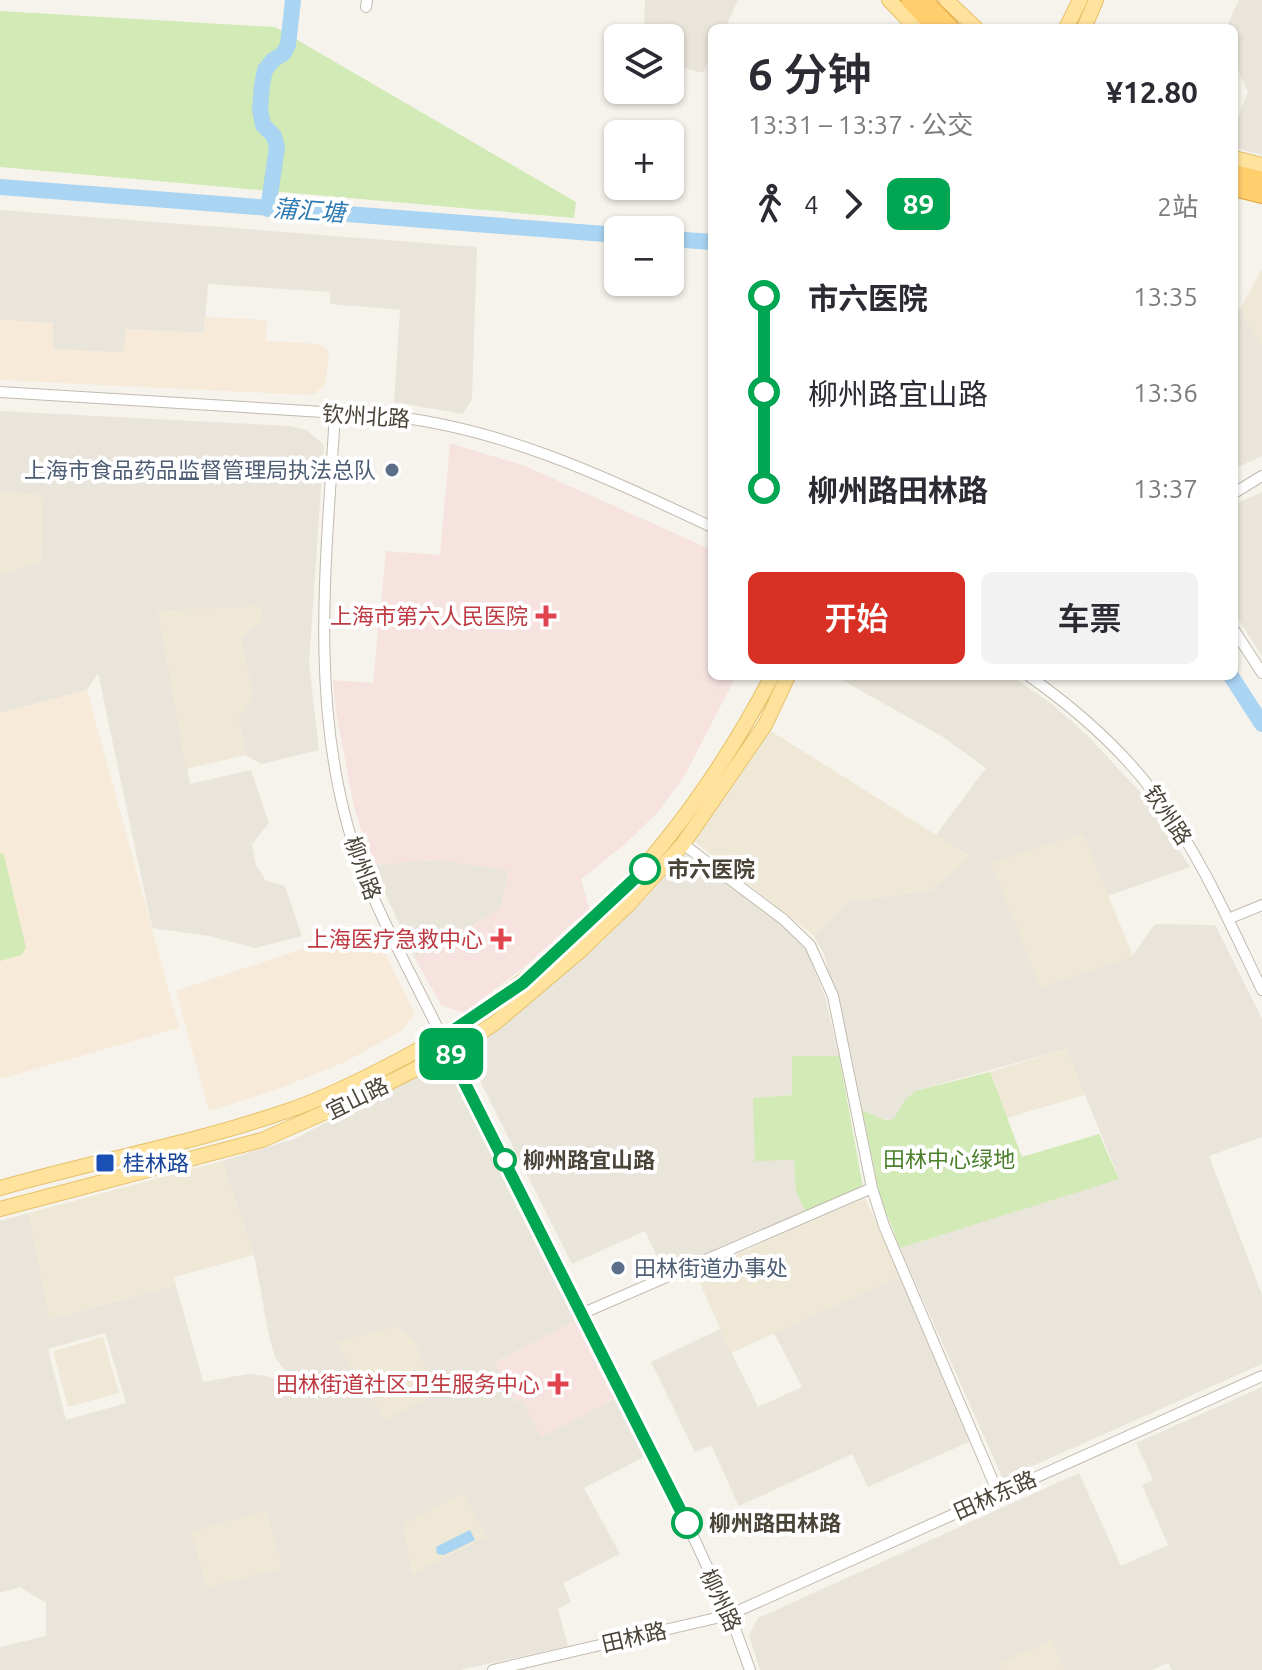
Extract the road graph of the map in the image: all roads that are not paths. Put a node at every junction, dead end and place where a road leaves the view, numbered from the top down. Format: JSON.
{"nodes":[{"id":1,"x":889,"y":0,"type":"edge"},
{"id":2,"x":909,"y":0,"type":"edge"},
{"id":3,"x":924,"y":0,"type":"edge"},
{"id":4,"x":946,"y":0,"type":"edge"},
{"id":5,"x":1080,"y":0,"type":"edge"},
{"id":6,"x":1096,"y":0,"type":"edge"},
{"id":7,"x":912,"y":24,"type":"edge"},
{"id":8,"x":931,"y":24,"type":"edge"},
{"id":9,"x":947,"y":24,"type":"edge"},
{"id":10,"x":972,"y":24,"type":"edge"},
{"id":11,"x":1068,"y":24,"type":"edge"},
{"id":12,"x":1086,"y":24,"type":"edge"},
{"id":13,"x":1238,"y":159,"type":"edge"},
{"id":14,"x":1262,"y":165,"type":"edge"},
{"id":15,"x":1238,"y":174,"type":"edge"},
{"id":16,"x":1262,"y":180,"type":"edge"},
{"id":17,"x":1238,"y":189,"type":"edge"},
{"id":18,"x":1262,"y":195,"type":"edge"},
{"id":19,"x":1238,"y":196,"type":"edge"},
{"id":20,"x":1262,"y":201,"type":"edge"},
{"id":21,"x":0,"y":392,"type":"edge"},
{"id":22,"x":335,"y":413,"type":"junction"},
{"id":23,"x":1262,"y":476,"type":"edge"},
{"id":24,"x":1238,"y":491,"type":"edge"},
{"id":25,"x":708,"y":525,"type":"edge"},
{"id":26,"x":1238,"y":636,"type":"edge"},
{"id":27,"x":1262,"y":673,"type":"edge"},
{"id":28,"x":770,"y":680,"type":"edge"},
{"id":29,"x":786,"y":680,"type":"edge"},
{"id":30,"x":1034,"y":680,"type":"edge"},
{"id":31,"x":683,"y":844,"type":"junction"},
{"id":32,"x":1262,"y":905,"type":"edge"},
{"id":33,"x":1228,"y":919,"type":"junction"},
{"id":34,"x":1262,"y":990,"type":"edge"},
{"id":35,"x":442,"y":1038,"type":"junction"},
{"id":36,"x":450,"y":1052,"type":"junction"},
{"id":37,"x":0,"y":1188,"type":"edge"},
{"id":38,"x":872,"y":1188,"type":"junction"},
{"id":39,"x":0,"y":1209,"type":"edge"},
{"id":40,"x":581,"y":1314,"type":"junction"},
{"id":41,"x":1262,"y":1376,"type":"edge"},
{"id":42,"x":998,"y":1493,"type":"junction"},
{"id":43,"x":729,"y":1615,"type":"junction"},
{"id":44,"x":493,"y":1670,"type":"edge"},
{"id":45,"x":750,"y":1670,"type":"edge"}],
"edges":[{"from":1,"to":7,"type":"main road"},
{"from":2,"to":8,"type":"highway"},
{"from":3,"to":9,"type":"highway"},
{"from":4,"to":10,"type":"main road"},
{"from":5,"to":11,"type":"main road"},
{"from":6,"to":12,"type":"main road"},
{"from":13,"to":14,"type":"main road"},
{"from":15,"to":16,"type":"highway"},
{"from":17,"to":18,"type":"highway"},
{"from":19,"to":20,"type":"main road"},
{"from":21,"to":22,"type":"street","name":"钦州北路"},
{"from":22,"to":25,"type":"street","name":"钦州北路"},
{"from":22,"to":35,"type":"street","name":"柳州路"},
{"from":23,"to":24,"type":"street"},
{"from":26,"to":27,"type":"street"},
{"from":28,"to":35,"type":"main road","name":"宜山路"},
{"from":29,"to":31,"type":"main road","name":"宜山路"},
{"from":30,"to":33,"type":"street","name":"钦州路"},
{"from":31,"to":36,"type":"main road","name":"宜山路"},
{"from":31,"to":38,"type":"street"},
{"from":32,"to":33,"type":"street"},
{"from":33,"to":34,"type":"street","name":"钦州路"},
{"from":35,"to":36,"type":"street","name":"柳州路"},
{"from":35,"to":37,"type":"main road","name":"宜山路"},
{"from":36,"to":39,"type":"main road","name":"宜山路"},
{"from":36,"to":40,"type":"street","name":"柳州路"},
{"from":38,"to":40,"type":"street"},
{"from":38,"to":42,"type":"street"},
{"from":40,"to":43,"type":"street","name":"柳州路"},
{"from":41,"to":42,"type":"street","name":"田林东路"},
{"from":42,"to":43,"type":"street","name":"田林东路"},
{"from":43,"to":44,"type":"street","name":"田林路"},
{"from":43,"to":45,"type":"street","name":"柳州路"}]}
